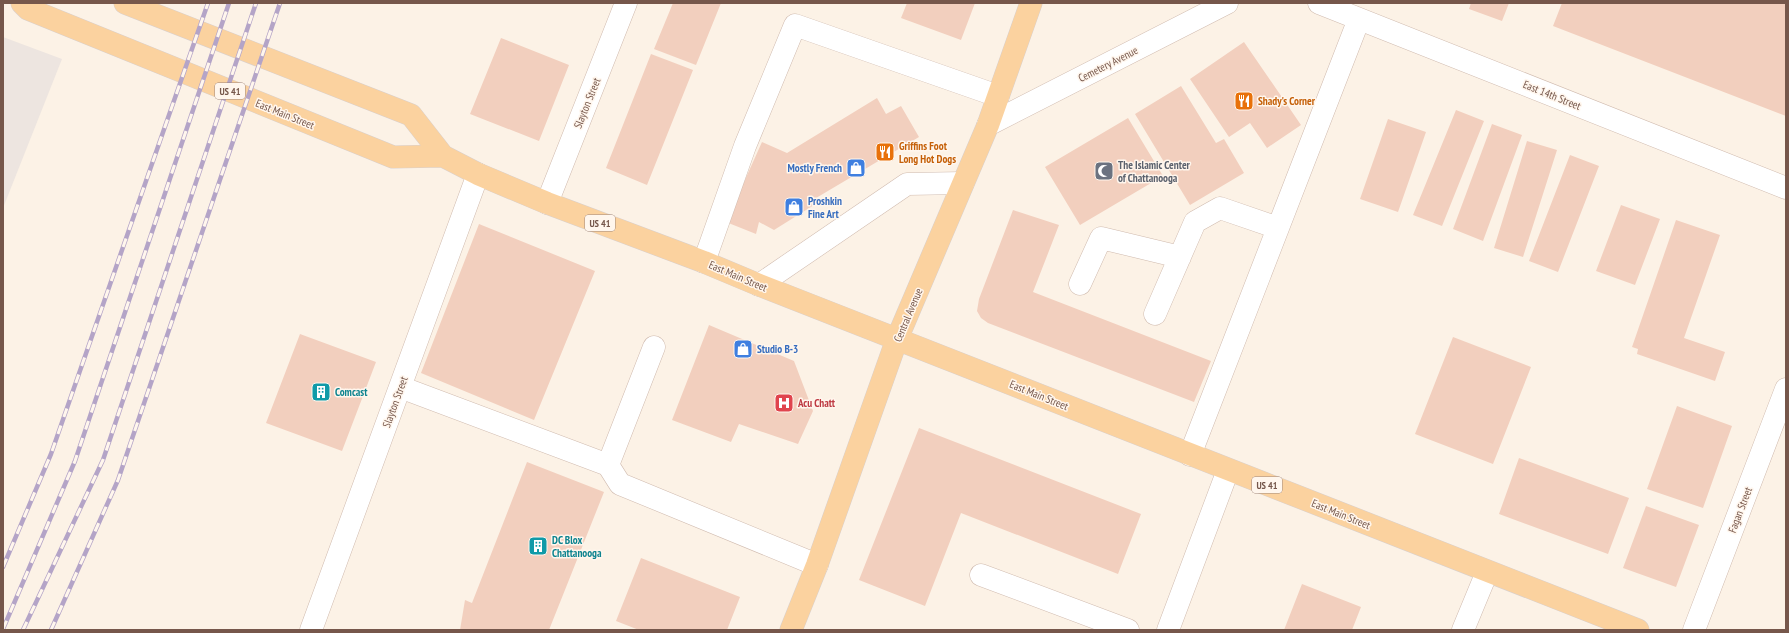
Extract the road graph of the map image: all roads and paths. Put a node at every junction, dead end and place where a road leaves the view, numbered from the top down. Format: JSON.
{"nodes":[{"id":1,"x":22,"y":3,"type":"edge"},
{"id":2,"x":125,"y":3,"type":"edge"},
{"id":3,"x":626,"y":3,"type":"edge"},
{"id":4,"x":1031,"y":3,"type":"edge"},
{"id":5,"x":1228,"y":3,"type":"edge"},
{"id":6,"x":1319,"y":3,"type":"edge"},
{"id":7,"x":1359,"y":19,"type":"junction"},
{"id":8,"x":998,"y":96,"type":"junction"},
{"id":9,"x":988,"y":125,"type":"junction"},
{"id":10,"x":443,"y":156,"type":"junction"},
{"id":11,"x":478,"y":174,"type":"junction"},
{"id":12,"x":963,"y":183,"type":"junction"},
{"id":13,"x":1786,"y":188,"type":"edge"},
{"id":14,"x":547,"y":203,"type":"junction"},
{"id":15,"x":1278,"y":228,"type":"junction"},
{"id":16,"x":1180,"y":257,"type":"junction"},
{"id":17,"x":704,"y":262,"type":"junction"},
{"id":18,"x":1080,"y":284,"type":"dead end"},
{"id":19,"x":759,"y":285,"type":"junction"},
{"id":20,"x":1155,"y":314,"type":"dead end"},
{"id":21,"x":897,"y":339,"type":"junction"},
{"id":22,"x":654,"y":347,"type":"dead end"},
{"id":23,"x":400,"y":387,"type":"junction"},
{"id":24,"x":1786,"y":389,"type":"edge"},
{"id":25,"x":1190,"y":455,"type":"junction"},
{"id":26,"x":608,"y":465,"type":"junction"},
{"id":27,"x":1228,"y":470,"type":"junction"},
{"id":28,"x":817,"y":565,"type":"junction"},
{"id":29,"x":1487,"y":572,"type":"junction"},
{"id":30,"x":981,"y":575,"type":"dead end"},
{"id":31,"x":311,"y":630,"type":"edge"},
{"id":32,"x":791,"y":630,"type":"edge"},
{"id":33,"x":1128,"y":630,"type":"edge"},
{"id":34,"x":1168,"y":630,"type":"edge"},
{"id":35,"x":1463,"y":630,"type":"edge"},
{"id":36,"x":1638,"y":630,"type":"edge"},
{"id":37,"x":1694,"y":630,"type":"edge"}],
"edges":[{"from":1,"to":10,"type":"main road","name":"East Main Street","number":"US 41"},
{"from":2,"to":10,"type":"main road","name":"East Main Street","number":"US 41"},
{"from":3,"to":14,"type":"street","name":"Slayton Street"},
{"from":4,"to":8,"type":"main road","name":"Central Avenue"},
{"from":5,"to":9,"type":"street","name":"Cemetery Avenue"},
{"from":6,"to":7,"type":"street","name":"East 14th Street"},
{"from":7,"to":13,"type":"street","name":"East 14th Street"},
{"from":7,"to":15,"type":"street"},
{"from":8,"to":9,"type":"main road","name":"Central Avenue"},
{"from":8,"to":17,"type":"street"},
{"from":9,"to":12,"type":"main road","name":"Central Avenue"},
{"from":10,"to":11,"type":"main road","name":"East Main Street","number":"US 41"},
{"from":11,"to":14,"type":"main road","name":"East Main Street","number":"US 41"},
{"from":11,"to":23,"type":"street","name":"Slayton Street"},
{"from":12,"to":19,"type":"street"},
{"from":12,"to":21,"type":"main road","name":"Central Avenue"},
{"from":14,"to":17,"type":"main road","name":"East Main Street","number":"US 41"},
{"from":15,"to":16,"type":"street"},
{"from":15,"to":25,"type":"street"},
{"from":16,"to":18,"type":"street"},
{"from":16,"to":20,"type":"street"},
{"from":17,"to":19,"type":"main road","name":"East Main Street","number":"US 41"},
{"from":19,"to":21,"type":"main road","name":"East Main Street","number":"US 41"},
{"from":21,"to":25,"type":"main road","name":"East Main Street","number":"US 41"},
{"from":21,"to":28,"type":"main road","name":"Central Avenue"},
{"from":22,"to":26,"type":"street"},
{"from":23,"to":26,"type":"street"},
{"from":23,"to":31,"type":"street","name":"Slayton Street"},
{"from":24,"to":37,"type":"street","name":"Fagan Street"},
{"from":25,"to":27,"type":"main road","name":"East Main Street","number":"US 41"},
{"from":26,"to":28,"type":"street"},
{"from":27,"to":29,"type":"main road","name":"East Main Street","number":"US 41"},
{"from":27,"to":34,"type":"street"},
{"from":28,"to":32,"type":"main road","name":"Central Avenue"},
{"from":29,"to":35,"type":"street"},
{"from":29,"to":36,"type":"main road","name":"East Main Street","number":"US 41"},
{"from":30,"to":33,"type":"street"}]}
